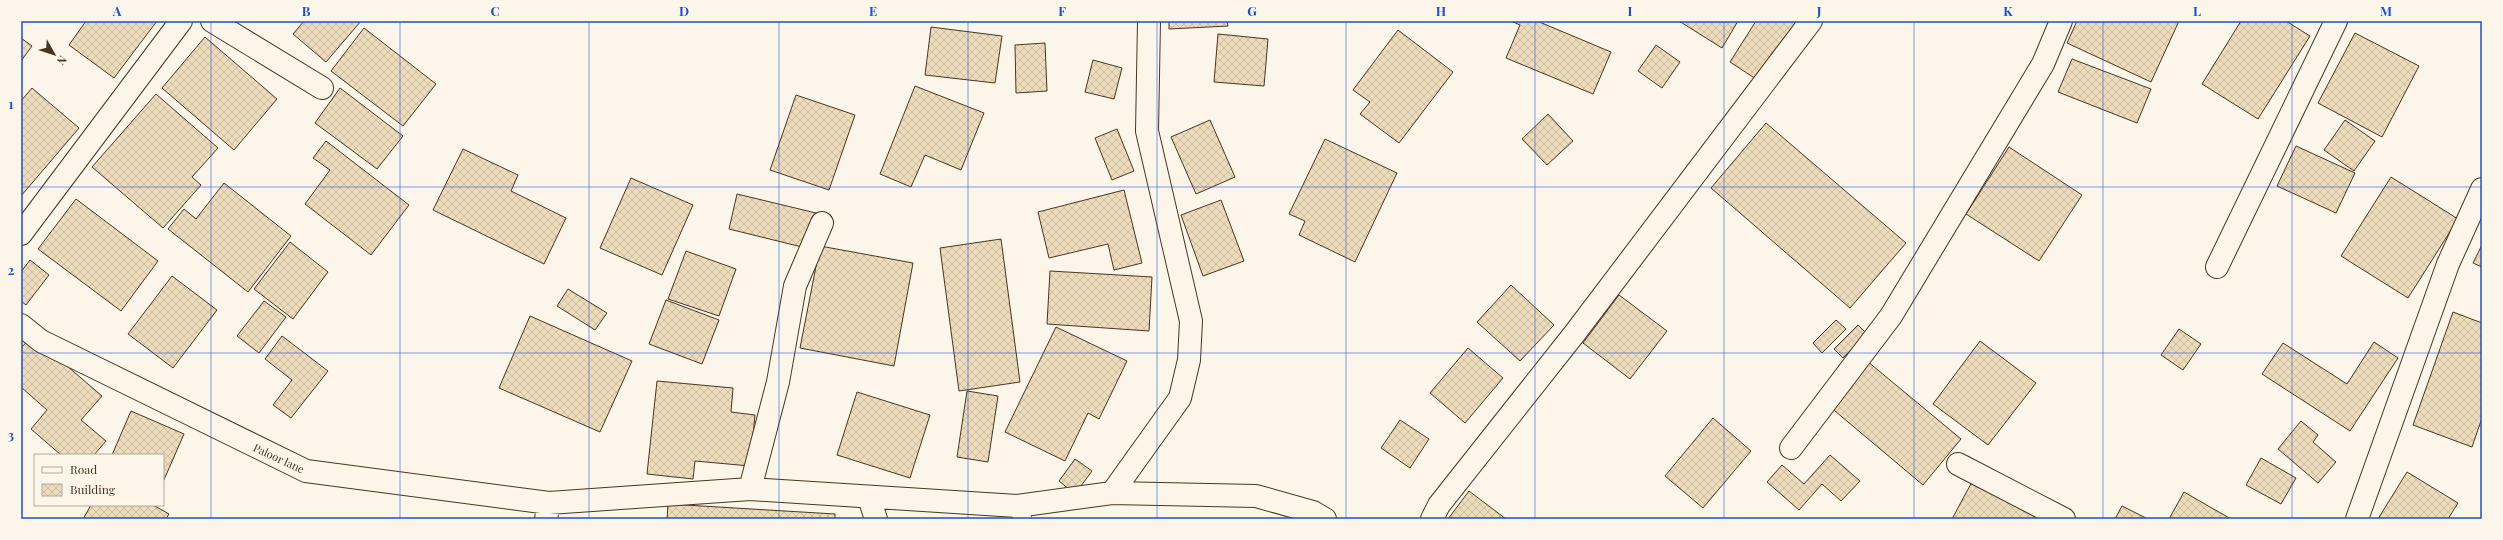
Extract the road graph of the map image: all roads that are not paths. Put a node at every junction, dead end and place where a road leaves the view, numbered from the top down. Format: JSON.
{"nodes":[{"id":1,"x":181,"y":21,"type":"edge"},
{"id":2,"x":212,"y":21,"type":"edge"},
{"id":3,"x":1149,"y":21,"type":"edge"},
{"id":4,"x":1811,"y":21,"type":"edge"},
{"id":5,"x":2061,"y":21,"type":"edge"},
{"id":6,"x":2336,"y":21,"type":"edge"},
{"id":7,"x":322,"y":88,"type":"dead end"},
{"id":8,"x":2482,"y":189,"type":"edge"},
{"id":9,"x":822,"y":223,"type":"dead end"},
{"id":10,"x":21,"y":234,"type":"edge"},
{"id":11,"x":2217,"y":267,"type":"dead end"},
{"id":12,"x":21,"y":325,"type":"edge"},
{"id":13,"x":1791,"y":448,"type":"dead end"},
{"id":14,"x":1958,"y":464,"type":"dead end"},
{"id":15,"x":750,"y":489,"type":"junction"},
{"id":16,"x":1112,"y":493,"type":"junction"},
{"id":17,"x":869,"y":498,"type":"junction"},
{"id":18,"x":547,"y":511,"type":"edge"},
{"id":19,"x":1020,"y":513,"type":"edge"},
{"id":20,"x":876,"y":519,"type":"edge"},
{"id":21,"x":1325,"y":519,"type":"edge"},
{"id":22,"x":1432,"y":519,"type":"edge"},
{"id":23,"x":2064,"y":519,"type":"edge"},
{"id":24,"x":2357,"y":519,"type":"edge"}],
"edges":[{"from":1,"to":10,"type":"street"},
{"from":2,"to":7,"type":"street"},
{"from":3,"to":16,"type":"street"},
{"from":4,"to":22,"type":"street"},
{"from":5,"to":13,"type":"street"},
{"from":6,"to":11,"type":"street"},
{"from":8,"to":24,"type":"street"},
{"from":9,"to":15,"type":"street"},
{"from":12,"to":18,"type":"street","name":"Paloor lane"},
{"from":14,"to":23,"type":"street"},
{"from":15,"to":17,"type":"street","name":"Paloor lane"},
{"from":15,"to":18,"type":"street","name":"Paloor lane"},
{"from":16,"to":19,"type":"street","name":"Paloor lane"},
{"from":16,"to":21,"type":"street","name":"Paloor lane"},
{"from":17,"to":19,"type":"street","name":"Paloor lane"},
{"from":17,"to":20,"type":"street"}]}
